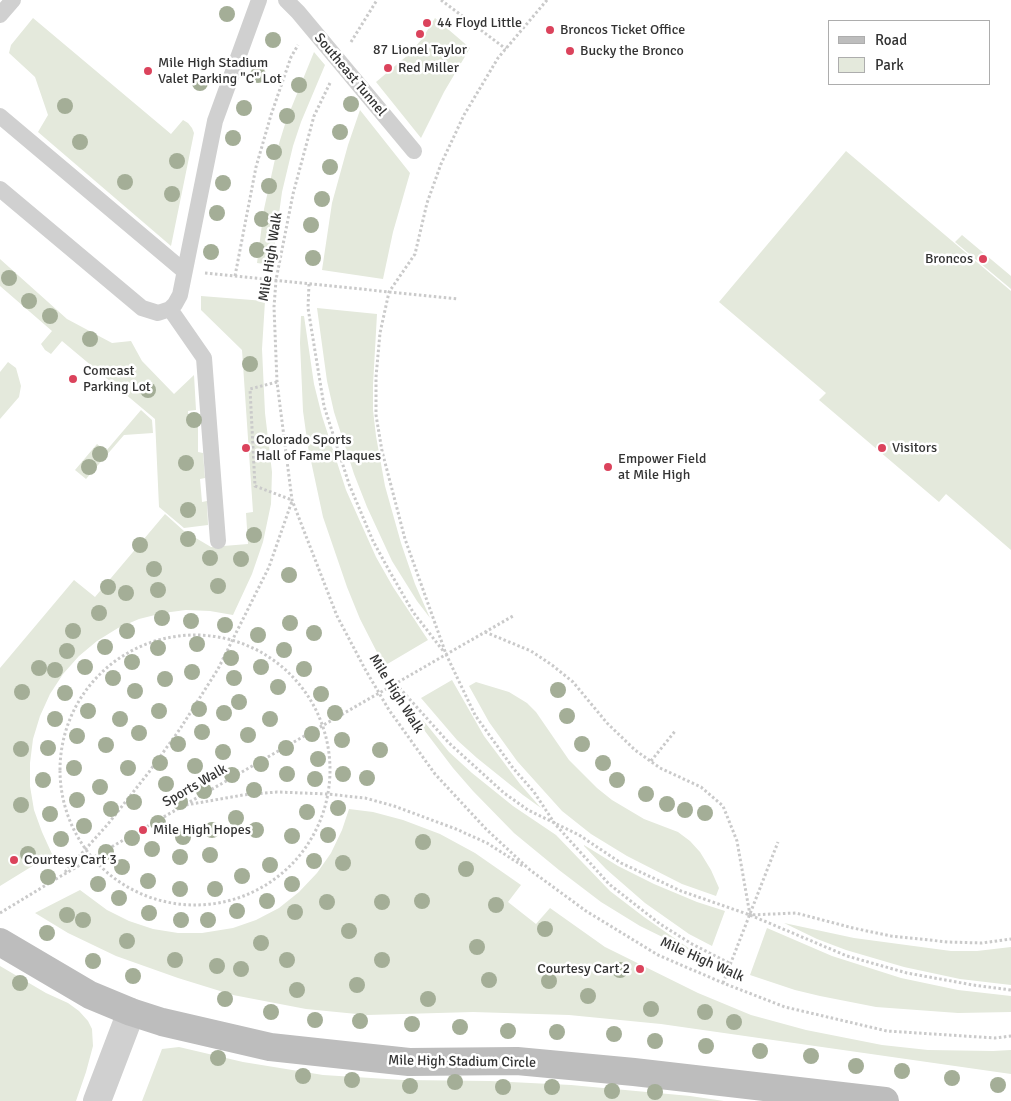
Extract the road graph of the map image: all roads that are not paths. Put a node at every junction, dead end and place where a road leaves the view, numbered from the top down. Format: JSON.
{"nodes":[{"id":1,"x":13,"y":0,"type":"edge"},
{"id":2,"x":259,"y":0,"type":"edge"},
{"id":3,"x":286,"y":0,"type":"edge"},
{"id":4,"x":0,"y":16,"type":"edge"},
{"id":5,"x":0,"y":116,"type":"edge"},
{"id":6,"x":414,"y":151,"type":"dead end"},
{"id":7,"x":0,"y":189,"type":"edge"},
{"id":8,"x":184,"y":270,"type":"junction"},
{"id":9,"x":170,"y":309,"type":"junction"},
{"id":10,"x":218,"y":541,"type":"dead end"},
{"id":11,"x":0,"y":942,"type":"edge"},
{"id":12,"x":131,"y":1012,"type":"junction"},
{"id":13,"x":97,"y":1101,"type":"edge"},
{"id":14,"x":885,"y":1101,"type":"edge"}],
"edges":[{"from":1,"to":4,"type":"lane"},
{"from":2,"to":8,"type":"lane"},
{"from":3,"to":6,"type":"lane","name":"Southeast Tunnel"},
{"from":5,"to":8,"type":"lane"},
{"from":7,"to":9,"type":"lane"},
{"from":8,"to":9,"type":"lane"},
{"from":9,"to":10,"type":"lane"},
{"from":11,"to":12,"type":"street","name":"Mile High Stadium Circle"},
{"from":12,"to":13,"type":"street"},
{"from":12,"to":14,"type":"street","name":"Mile High Stadium Circle"}]}
